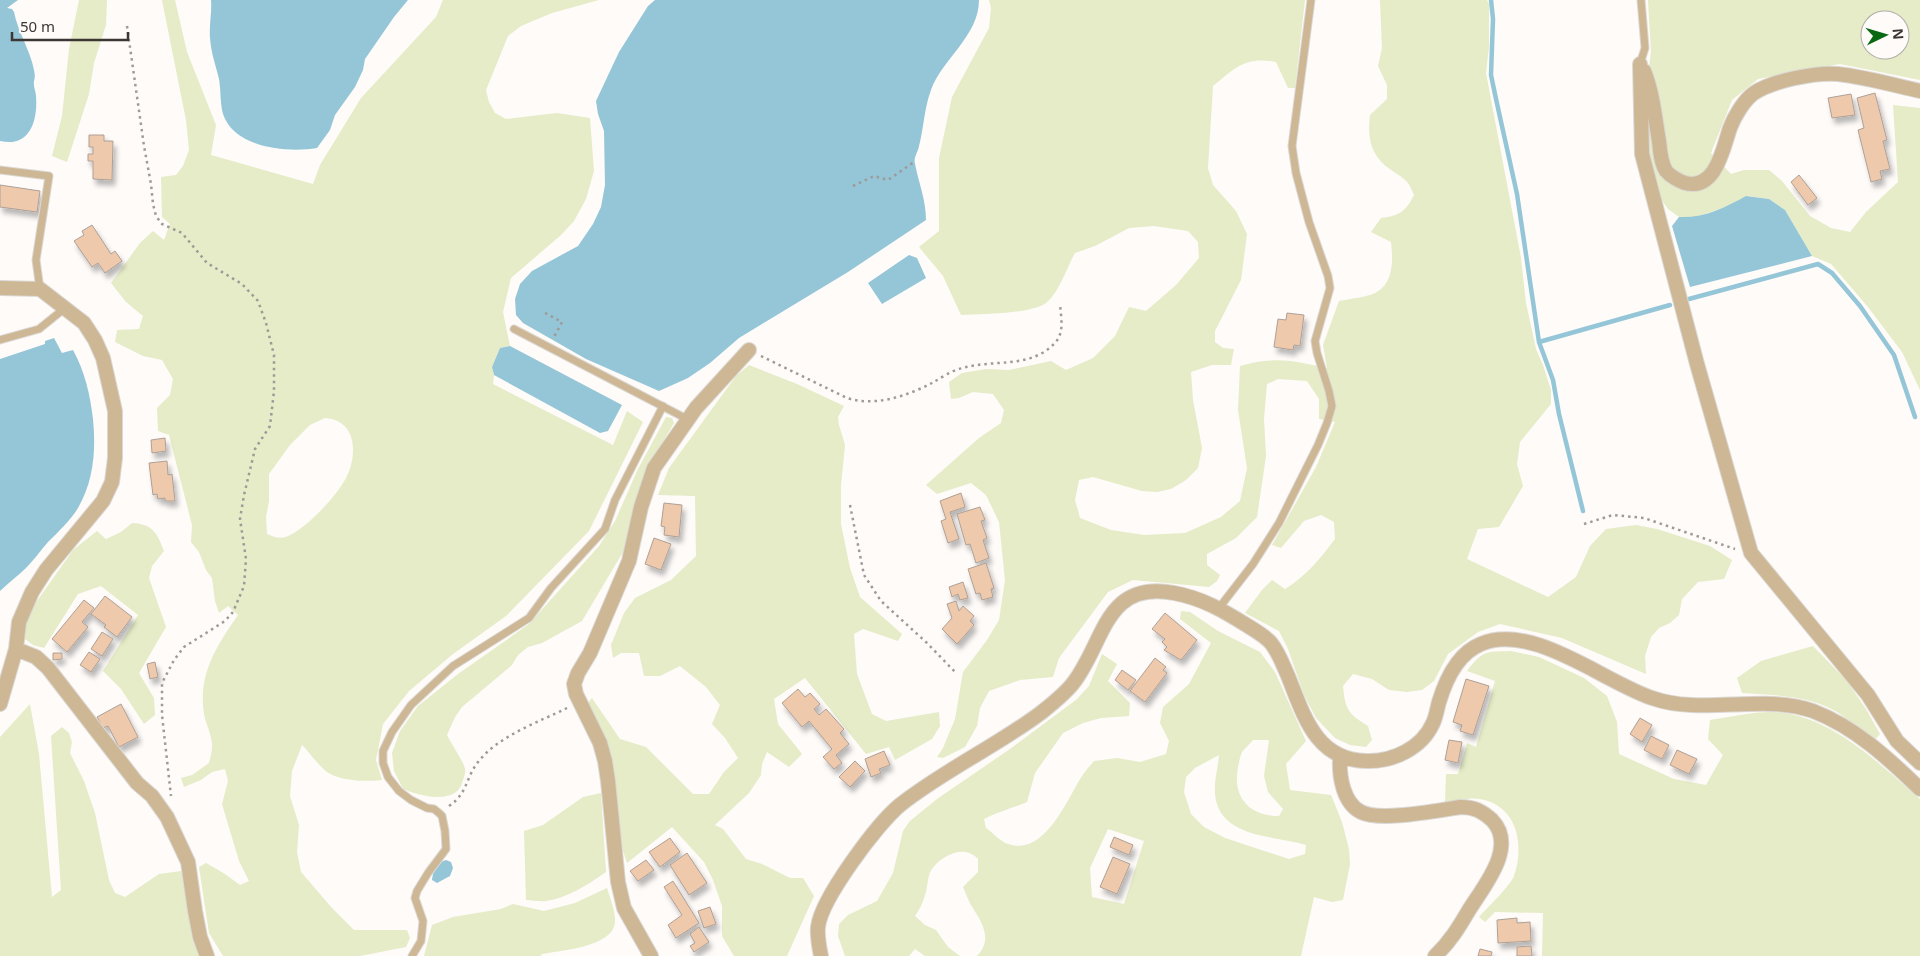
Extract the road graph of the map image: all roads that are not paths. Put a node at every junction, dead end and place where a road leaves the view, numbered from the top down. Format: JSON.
{"nodes":[{"id":1,"x":1311,"y":0,"type":"edge"},
{"id":2,"x":1641,"y":0,"type":"edge"},
{"id":3,"x":1640,"y":64,"type":"junction"},
{"id":4,"x":1920,"y":91,"type":"edge"},
{"id":5,"x":0,"y":170,"type":"edge"},
{"id":6,"x":0,"y":288,"type":"edge"},
{"id":7,"x":40,"y":289,"type":"junction"},
{"id":8,"x":65,"y":308,"type":"junction"},
{"id":9,"x":514,"y":329,"type":"dead end"},
{"id":10,"x":0,"y":340,"type":"edge"},
{"id":11,"x":749,"y":350,"type":"road end"},
{"id":12,"x":663,"y":406,"type":"junction"},
{"id":13,"x":687,"y":419,"type":"junction"},
{"id":14,"x":1219,"y":608,"type":"junction"},
{"id":15,"x":16,"y":648,"type":"junction"},
{"id":16,"x":0,"y":704,"type":"edge"},
{"id":17,"x":1340,"y":758,"type":"junction"},
{"id":18,"x":1920,"y":763,"type":"edge"},
{"id":19,"x":1920,"y":789,"type":"edge"},
{"id":20,"x":206,"y":956,"type":"edge"},
{"id":21,"x":412,"y":956,"type":"edge"},
{"id":22,"x":651,"y":956,"type":"edge"},
{"id":23,"x":821,"y":956,"type":"edge"},
{"id":24,"x":1435,"y":956,"type":"edge"}],
"edges":[{"from":1,"to":14,"type":"lane"},
{"from":2,"to":3,"type":"lane"},
{"from":3,"to":4,"type":"street"},
{"from":3,"to":18,"type":"street"},
{"from":5,"to":7,"type":"lane"},
{"from":6,"to":7,"type":"street"},
{"from":7,"to":8,"type":"street"},
{"from":8,"to":10,"type":"lane"},
{"from":8,"to":15,"type":"street"},
{"from":9,"to":12,"type":"lane"},
{"from":11,"to":13,"type":"street"},
{"from":12,"to":13,"type":"lane"},
{"from":12,"to":21,"type":"lane"},
{"from":13,"to":22,"type":"street"},
{"from":14,"to":17,"type":"street"},
{"from":14,"to":23,"type":"street"},
{"from":15,"to":16,"type":"street"},
{"from":15,"to":20,"type":"street"},
{"from":17,"to":19,"type":"street"},
{"from":17,"to":24,"type":"street"}]}
